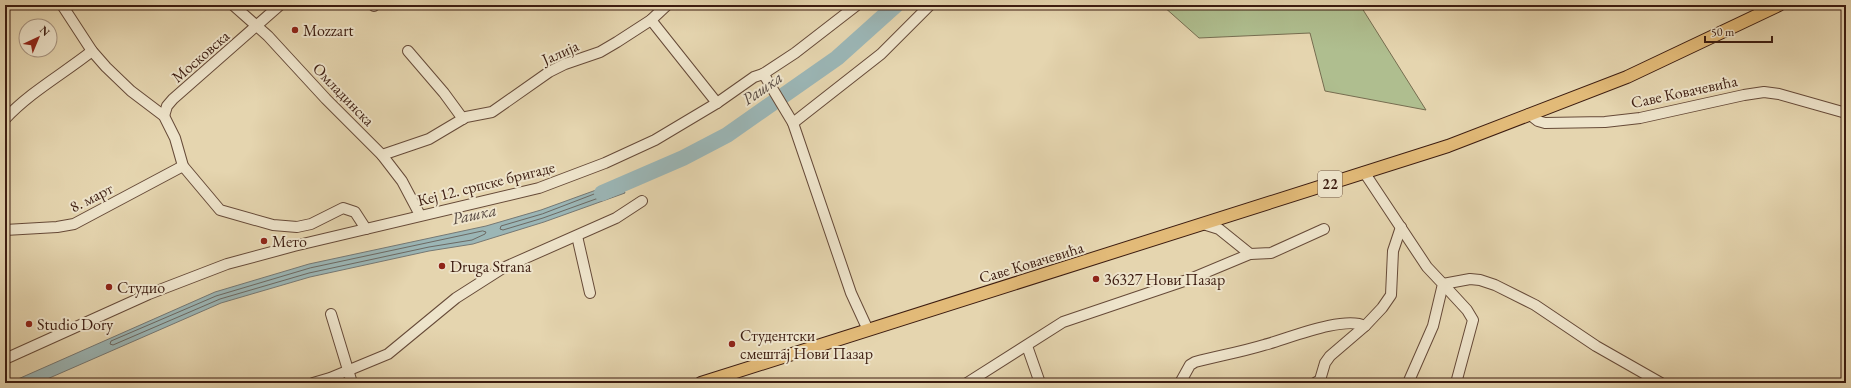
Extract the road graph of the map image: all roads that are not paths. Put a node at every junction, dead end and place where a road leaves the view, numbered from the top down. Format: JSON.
{"nodes":[{"id":1,"x":62,"y":5,"type":"edge"},
{"id":2,"x":233,"y":5,"type":"edge"},
{"id":3,"x":280,"y":5,"type":"edge"},
{"id":4,"x":667,"y":5,"type":"edge"},
{"id":5,"x":857,"y":5,"type":"edge"},
{"id":6,"x":930,"y":5,"type":"edge"},
{"id":7,"x":1779,"y":5,"type":"edge"},
{"id":8,"x":651,"y":20,"type":"junction"},
{"id":9,"x":257,"y":26,"type":"junction"},
{"id":10,"x":92,"y":51,"type":"junction"},
{"id":11,"x":408,"y":51,"type":"dead end"},
{"id":12,"x":766,"y":78,"type":"junction"},
{"id":13,"x":717,"y":103,"type":"junction"},
{"id":14,"x":1846,"y":113,"type":"edge"},
{"id":15,"x":1529,"y":114,"type":"junction"},
{"id":16,"x":164,"y":116,"type":"junction"},
{"id":17,"x":5,"y":119,"type":"edge"},
{"id":18,"x":463,"y":119,"type":"junction"},
{"id":19,"x":793,"y":123,"type":"junction"},
{"id":20,"x":382,"y":155,"type":"junction"},
{"id":21,"x":183,"y":166,"type":"junction"},
{"id":22,"x":1364,"y":172,"type":"junction"},
{"id":23,"x":642,"y":201,"type":"dead end"},
{"id":24,"x":420,"y":215,"type":"junction"},
{"id":25,"x":1203,"y":224,"type":"junction"},
{"id":26,"x":1401,"y":226,"type":"junction"},
{"id":27,"x":366,"y":229,"type":"junction"},
{"id":28,"x":1324,"y":229,"type":"dead end"},
{"id":29,"x":5,"y":230,"type":"edge"},
{"id":30,"x":577,"y":236,"type":"junction"},
{"id":31,"x":1250,"y":254,"type":"junction"},
{"id":32,"x":1443,"y":284,"type":"junction"},
{"id":33,"x":590,"y":293,"type":"dead end"},
{"id":34,"x":331,"y":314,"type":"dead end"},
{"id":35,"x":1365,"y":326,"type":"junction"},
{"id":36,"x":868,"y":330,"type":"junction"},
{"id":37,"x":1027,"y":346,"type":"junction"},
{"id":38,"x":5,"y":359,"type":"edge"},
{"id":39,"x":348,"y":370,"type":"junction"},
{"id":40,"x":1319,"y":382,"type":"edge"},
{"id":41,"x":313,"y":383,"type":"edge"},
{"id":42,"x":352,"y":383,"type":"edge"},
{"id":43,"x":701,"y":383,"type":"edge"},
{"id":44,"x":967,"y":383,"type":"edge"},
{"id":45,"x":1040,"y":383,"type":"edge"},
{"id":46,"x":1180,"y":383,"type":"edge"},
{"id":47,"x":1408,"y":383,"type":"edge"},
{"id":48,"x":1456,"y":383,"type":"edge"},
{"id":49,"x":1661,"y":383,"type":"edge"}],
"edges":[{"from":1,"to":10,"type":"street"},
{"from":2,"to":9,"type":"street","name":"Омладинска"},
{"from":3,"to":9,"type":"street","name":"Московска"},
{"from":4,"to":8,"type":"street","name":"Јалија"},
{"from":5,"to":12,"type":"street","name":"Кеј 12. српске бригаде"},
{"from":6,"to":19,"type":"street"},
{"from":7,"to":15,"type":"main road","name":"Саве Ковачевића","number":"22"},
{"from":8,"to":13,"type":"street"},
{"from":8,"to":18,"type":"street","name":"Јалија"},
{"from":9,"to":16,"type":"street","name":"Московска"},
{"from":9,"to":20,"type":"street","name":"Омладинска"},
{"from":10,"to":16,"type":"street"},
{"from":10,"to":17,"type":"street"},
{"from":11,"to":18,"type":"street"},
{"from":12,"to":13,"type":"street","name":"Кеј 12. српске бригаде"},
{"from":12,"to":19,"type":"street"},
{"from":13,"to":24,"type":"street","name":"Кеј 12. српске бригаде"},
{"from":14,"to":15,"type":"street","name":"Саве Ковачевића"},
{"from":15,"to":22,"type":"main road","name":"Саве Ковачевића","number":"22"},
{"from":16,"to":21,"type":"street"},
{"from":18,"to":20,"type":"street","name":"Јалија"},
{"from":19,"to":36,"type":"street"},
{"from":20,"to":24,"type":"street","name":"Омладинска"},
{"from":21,"to":27,"type":"street"},
{"from":21,"to":29,"type":"street","name":"8. март"},
{"from":22,"to":25,"type":"main road","name":"Саве Ковачевића","number":"22"},
{"from":22,"to":26,"type":"street"},
{"from":23,"to":30,"type":"street"},
{"from":24,"to":27,"type":"street","name":"Кеј 12. српске бригаде"},
{"from":25,"to":31,"type":"street"},
{"from":25,"to":36,"type":"main road","name":"Саве Ковачевића","number":"22"},
{"from":26,"to":32,"type":"street"},
{"from":26,"to":35,"type":"street"},
{"from":27,"to":38,"type":"street","name":"Кеј 12. српске бригаде"},
{"from":28,"to":31,"type":"street"},
{"from":30,"to":33,"type":"street"},
{"from":30,"to":39,"type":"street"},
{"from":31,"to":37,"type":"street"},
{"from":32,"to":47,"type":"street"},
{"from":32,"to":48,"type":"street"},
{"from":32,"to":49,"type":"street"},
{"from":34,"to":39,"type":"street"},
{"from":35,"to":40,"type":"street"},
{"from":35,"to":46,"type":"street"},
{"from":36,"to":43,"type":"main road","name":"Саве Ковачевића","number":"22"},
{"from":37,"to":44,"type":"street"},
{"from":37,"to":45,"type":"street"},
{"from":39,"to":41,"type":"street"},
{"from":39,"to":42,"type":"street"}]}
